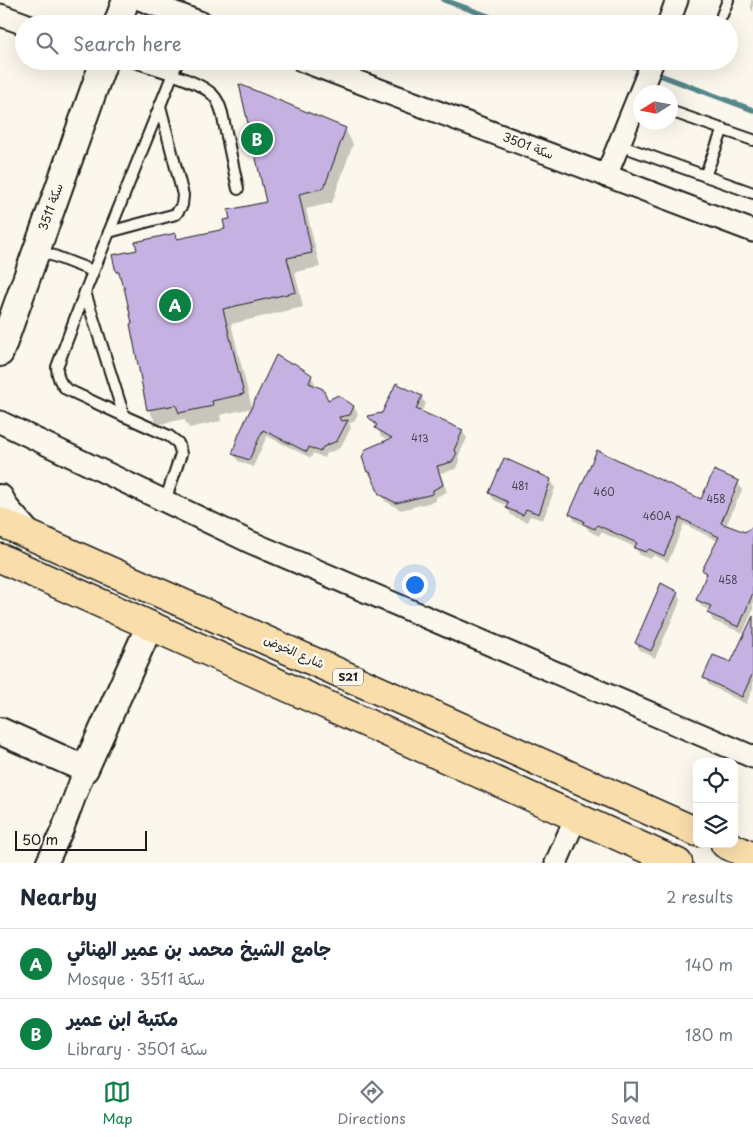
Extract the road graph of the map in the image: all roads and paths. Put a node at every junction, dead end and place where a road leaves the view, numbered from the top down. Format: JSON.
{"nodes":[{"id":1,"x":126,"y":0,"type":"edge"},
{"id":2,"x":142,"y":0,"type":"edge"},
{"id":3,"x":677,"y":0,"type":"edge"},
{"id":4,"x":728,"y":0,"type":"edge"},
{"id":5,"x":0,"y":15,"type":"edge"},
{"id":6,"x":120,"y":15,"type":"edge"},
{"id":7,"x":179,"y":15,"type":"edge"},
{"id":8,"x":671,"y":15,"type":"edge"},
{"id":9,"x":722,"y":15,"type":"dead end"},
{"id":10,"x":15,"y":20,"type":"edge"},
{"id":11,"x":101,"y":70,"type":"edge"},
{"id":12,"x":158,"y":70,"type":"edge"},
{"id":13,"x":175,"y":70,"type":"edge"},
{"id":14,"x":327,"y":70,"type":"edge"},
{"id":15,"x":650,"y":70,"type":"edge"},
{"id":16,"x":173,"y":75,"type":"junction"},
{"id":17,"x":644,"y":85,"type":"edge"},
{"id":18,"x":160,"y":106,"type":"junction"},
{"id":19,"x":633,"y":114,"type":"edge"},
{"id":20,"x":678,"y":114,"type":"edge"},
{"id":21,"x":723,"y":130,"type":"junction"},
{"id":22,"x":753,"y":140,"type":"edge"},
{"id":23,"x":619,"y":145,"type":"junction"},
{"id":24,"x":606,"y":176,"type":"junction"},
{"id":25,"x":705,"y":176,"type":"junction"},
{"id":26,"x":238,"y":189,"type":"dead end"},
{"id":27,"x":753,"y":193,"type":"edge"},
{"id":28,"x":753,"y":231,"type":"edge"},
{"id":29,"x":109,"y":232,"type":"junction"},
{"id":30,"x":36,"y":249,"type":"junction"},
{"id":31,"x":94,"y":272,"type":"junction"},
{"id":32,"x":85,"y":292,"type":"junction"},
{"id":33,"x":0,"y":353,"type":"edge"},
{"id":34,"x":124,"y":416,"type":"junction"},
{"id":35,"x":0,"y":422,"type":"edge"},
{"id":36,"x":0,"y":498,"type":"edge"},
{"id":37,"x":165,"y":501,"type":"junction"},
{"id":38,"x":0,"y":522,"type":"edge"},
{"id":39,"x":28,"y":534,"type":"junction"},
{"id":40,"x":0,"y":558,"type":"edge"},
{"id":41,"x":150,"y":625,"type":"junction"},
{"id":42,"x":0,"y":731,"type":"edge"},
{"id":43,"x":753,"y":757,"type":"edge"},
{"id":44,"x":85,"y":770,"type":"junction"},
{"id":45,"x":576,"y":817,"type":"junction"},
{"id":46,"x":693,"y":830,"type":"edge"},
{"id":47,"x":734,"y":848,"type":"edge"},
{"id":48,"x":753,"y":857,"type":"edge"},
{"id":49,"x":46,"y":863,"type":"edge"},
{"id":50,"x":556,"y":863,"type":"edge"},
{"id":51,"x":678,"y":863,"type":"edge"}],
"edges":[{"from":1,"to":6,"type":"street"},
{"from":2,"to":7,"type":"street"},
{"from":3,"to":8,"type":"street"},
{"from":4,"to":9,"type":"lane"},
{"from":5,"to":10,"type":"street"},
{"from":11,"to":30,"type":"street","name":"سكة 3511"},
{"from":12,"to":16,"type":"lane"},
{"from":13,"to":16,"type":"lane"},
{"from":14,"to":24,"type":"street","name":"سكة 3501"},
{"from":15,"to":17,"type":"street"},
{"from":16,"to":18,"type":"lane"},
{"from":16,"to":26,"type":"lane"},
{"from":18,"to":29,"type":"lane"},
{"from":18,"to":29,"type":"lane"},
{"from":19,"to":23,"type":"street"},
{"from":20,"to":21,"type":"lane"},
{"from":21,"to":22,"type":"lane"},
{"from":21,"to":25,"type":"lane"},
{"from":23,"to":24,"type":"street"},
{"from":23,"to":25,"type":"lane"},
{"from":24,"to":28,"type":"street","name":"سكة 3501"},
{"from":25,"to":27,"type":"lane"},
{"from":29,"to":31,"type":"lane"},
{"from":30,"to":31,"type":"lane"},
{"from":30,"to":33,"type":"street","name":"سكة 3511"},
{"from":31,"to":32,"type":"lane"},
{"from":32,"to":34,"type":"lane"},
{"from":32,"to":34,"type":"lane"},
{"from":34,"to":37,"type":"lane"},
{"from":35,"to":37,"type":"street"},
{"from":36,"to":39,"type":"street"},
{"from":37,"to":43,"type":"street"},
{"from":38,"to":39,"type":"main road","name":"شارع الخوض","number":"S21"},
{"from":39,"to":46,"type":"main road","name":"شارع الخوض","number":"S21"},
{"from":40,"to":41,"type":"main road"},
{"from":41,"to":44,"type":"street"},
{"from":41,"to":45,"type":"main road"},
{"from":42,"to":44,"type":"street"},
{"from":44,"to":49,"type":"street"},
{"from":45,"to":50,"type":"street"},
{"from":45,"to":51,"type":"main road"},
{"from":47,"to":48,"type":"main road"}]}
